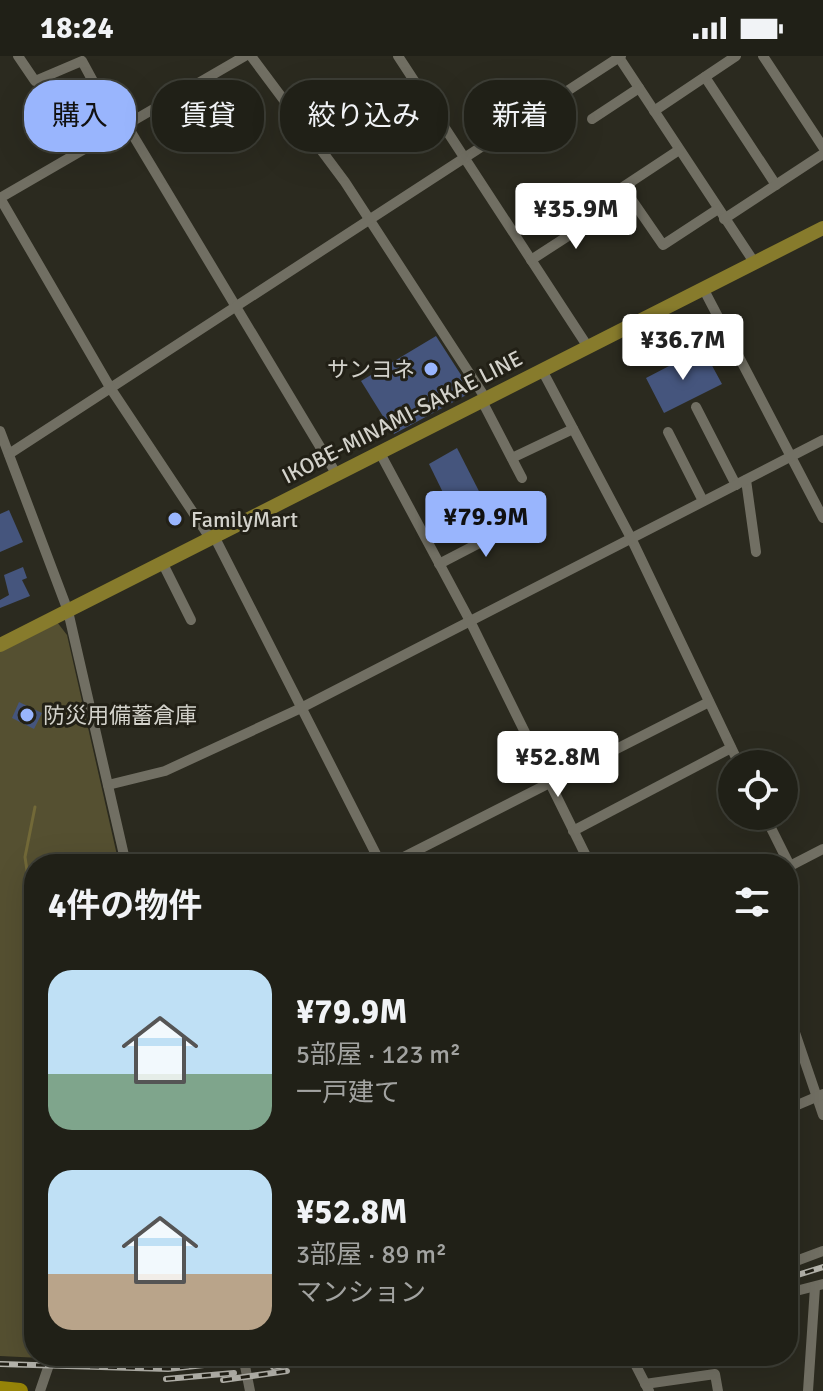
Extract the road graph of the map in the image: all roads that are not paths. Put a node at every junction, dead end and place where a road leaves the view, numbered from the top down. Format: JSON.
{"nodes":[{"id":1,"x":18,"y":56,"type":"edge"},
{"id":2,"x":248,"y":56,"type":"edge"},
{"id":3,"x":398,"y":56,"type":"edge"},
{"id":4,"x":619,"y":56,"type":"edge"},
{"id":5,"x":736,"y":56,"type":"edge"},
{"id":6,"x":763,"y":56,"type":"edge"},
{"id":7,"x":83,"y":58,"type":"edge"},
{"id":8,"x":705,"y":77,"type":"junction"},
{"id":9,"x":94,"y":80,"type":"edge"},
{"id":10,"x":639,"y":88,"type":"junction"},
{"id":11,"x":654,"y":111,"type":"junction"},
{"id":12,"x":592,"y":119,"type":"dead end"},
{"id":13,"x":136,"y":122,"type":"edge"},
{"id":14,"x":136,"y":140,"type":"edge"},
{"id":15,"x":823,"y":147,"type":"edge"},
{"id":16,"x":679,"y":150,"type":"junction"},
{"id":17,"x":83,"y":152,"type":"edge"},
{"id":18,"x":823,"y":154,"type":"edge"},
{"id":19,"x":464,"y":159,"type":"junction"},
{"id":20,"x":776,"y":185,"type":"junction"},
{"id":21,"x":718,"y":209,"type":"junction"},
{"id":22,"x":602,"y":214,"type":"dead end"},
{"id":23,"x":724,"y":219,"type":"junction"},
{"id":24,"x":370,"y":220,"type":"junction"},
{"id":25,"x":823,"y":228,"type":"edge"},
{"id":26,"x":531,"y":260,"type":"junction"},
{"id":27,"x":754,"y":262,"type":"junction"},
{"id":28,"x":703,"y":288,"type":"junction"},
{"id":29,"x":236,"y":308,"type":"junction"},
{"id":30,"x":588,"y":347,"type":"junction"},
{"id":31,"x":542,"y":370,"type":"junction"},
{"id":32,"x":111,"y":389,"type":"junction"},
{"id":33,"x":484,"y":400,"type":"junction"},
{"id":34,"x":696,"y":407,"type":"dead end"},
{"id":35,"x":573,"y":429,"type":"junction"},
{"id":36,"x":0,"y":431,"type":"edge"},
{"id":37,"x":668,"y":432,"type":"dead end"},
{"id":38,"x":823,"y":440,"type":"edge"},
{"id":39,"x":380,"y":453,"type":"junction"},
{"id":40,"x":9,"y":454,"type":"junction"},
{"id":41,"x":792,"y":456,"type":"junction"},
{"id":42,"x":512,"y":458,"type":"junction"},
{"id":43,"x":337,"y":475,"type":"junction"},
{"id":44,"x":522,"y":478,"type":"dead end"},
{"id":45,"x":741,"y":482,"type":"junction"},
{"id":46,"x":703,"y":501,"type":"junction"},
{"id":47,"x":823,"y":518,"type":"edge"},
{"id":48,"x":516,"y":524,"type":"dead end"},
{"id":49,"x":212,"y":537,"type":"junction"},
{"id":50,"x":631,"y":538,"type":"junction"},
{"id":51,"x":756,"y":552,"type":"dead end"},
{"id":52,"x":162,"y":562,"type":"junction"},
{"id":53,"x":439,"y":564,"type":"junction"},
{"id":54,"x":68,"y":611,"type":"junction"},
{"id":55,"x":191,"y":620,"type":"dead end"},
{"id":56,"x":470,"y":621,"type":"junction"},
{"id":57,"x":0,"y":645,"type":"edge"},
{"id":58,"x":709,"y":702,"type":"junction"},
{"id":59,"x":299,"y":709,"type":"junction"},
{"id":60,"x":731,"y":748,"type":"joint"},
{"id":61,"x":108,"y":785,"type":"junction"},
{"id":62,"x":549,"y":785,"type":"junction"},
{"id":63,"x":772,"y":830,"type":"edge"},
{"id":64,"x":573,"y":831,"type":"junction"},
{"id":65,"x":823,"y":849,"type":"edge"},
{"id":66,"x":124,"y":854,"type":"edge"},
{"id":67,"x":376,"y":854,"type":"edge"},
{"id":68,"x":410,"y":854,"type":"edge"},
{"id":69,"x":584,"y":854,"type":"edge"},
{"id":70,"x":783,"y":854,"type":"edge"},
{"id":71,"x":798,"y":862,"type":"edge"},
{"id":72,"x":798,"y":1038,"type":"edge"},
{"id":73,"x":819,"y":1094,"type":"edge"},
{"id":74,"x":798,"y":1104,"type":"edge"},
{"id":75,"x":823,"y":1115,"type":"edge"},
{"id":76,"x":823,"y":1251,"type":"edge"},
{"id":77,"x":798,"y":1259,"type":"edge"},
{"id":78,"x":819,"y":1286,"type":"edge"},
{"id":79,"x":798,"y":1291,"type":"edge"},
{"id":80,"x":49,"y":1366,"type":"edge"},
{"id":81,"x":245,"y":1366,"type":"edge"},
{"id":82,"x":636,"y":1366,"type":"edge"},
{"id":83,"x":647,"y":1388,"type":"edge"},
{"id":84,"x":0,"y":1389,"type":"edge"},
{"id":85,"x":20,"y":1391,"type":"edge"},
{"id":86,"x":40,"y":1391,"type":"edge"},
{"id":87,"x":250,"y":1391,"type":"edge"},
{"id":88,"x":718,"y":1391,"type":"edge"},
{"id":89,"x":808,"y":1391,"type":"edge"}],
"edges":[{"from":1,"to":7,"type":"street"},
{"from":2,"to":13,"type":"street"},
{"from":2,"to":24,"type":"street"},
{"from":3,"to":19,"type":"street"},
{"from":4,"to":10,"type":"street"},
{"from":4,"to":19,"type":"street"},
{"from":5,"to":8,"type":"street"},
{"from":6,"to":15,"type":"street"},
{"from":7,"to":9,"type":"street"},
{"from":8,"to":11,"type":"street"},
{"from":8,"to":20,"type":"street"},
{"from":10,"to":11,"type":"street"},
{"from":10,"to":12,"type":"street"},
{"from":11,"to":16,"type":"street"},
{"from":14,"to":29,"type":"street"},
{"from":16,"to":21,"type":"street"},
{"from":16,"to":21,"type":"street"},
{"from":17,"to":32,"type":"street"},
{"from":18,"to":20,"type":"street"},
{"from":19,"to":24,"type":"street"},
{"from":19,"to":26,"type":"street"},
{"from":20,"to":23,"type":"street"},
{"from":21,"to":23,"type":"street"},
{"from":22,"to":26,"type":"street"},
{"from":23,"to":27,"type":"street"},
{"from":24,"to":29,"type":"street"},
{"from":24,"to":33,"type":"street"},
{"from":25,"to":27,"type":"main road","name":"IKOBE-MINAMI-SAKAE LINE"},
{"from":26,"to":30,"type":"street"},
{"from":27,"to":28,"type":"main road","name":"IKOBE-MINAMI-SAKAE LINE"},
{"from":28,"to":30,"type":"main road","name":"IKOBE-MINAMI-SAKAE LINE"},
{"from":28,"to":41,"type":"street"},
{"from":29,"to":32,"type":"street"},
{"from":29,"to":43,"type":"street"},
{"from":30,"to":31,"type":"main road","name":"IKOBE-MINAMI-SAKAE LINE"},
{"from":31,"to":33,"type":"main road","name":"IKOBE-MINAMI-SAKAE LINE"},
{"from":31,"to":35,"type":"street"},
{"from":32,"to":40,"type":"street"},
{"from":32,"to":49,"type":"street"},
{"from":33,"to":39,"type":"main road","name":"IKOBE-MINAMI-SAKAE LINE"},
{"from":33,"to":42,"type":"street"},
{"from":34,"to":45,"type":"street"},
{"from":35,"to":42,"type":"street"},
{"from":35,"to":50,"type":"street"},
{"from":36,"to":40,"type":"street"},
{"from":37,"to":46,"type":"street"},
{"from":38,"to":41,"type":"street"},
{"from":39,"to":43,"type":"main road","name":"IKOBE-MINAMI-SAKAE LINE"},
{"from":39,"to":53,"type":"street"},
{"from":40,"to":54,"type":"street"},
{"from":41,"to":45,"type":"street"},
{"from":41,"to":47,"type":"street"},
{"from":42,"to":44,"type":"street"},
{"from":43,"to":49,"type":"main road","name":"IKOBE-MINAMI-SAKAE LINE"},
{"from":45,"to":46,"type":"street"},
{"from":45,"to":51,"type":"street"},
{"from":46,"to":50,"type":"street"},
{"from":48,"to":53,"type":"street"},
{"from":49,"to":52,"type":"main road","name":"IKOBE-MINAMI-SAKAE LINE"},
{"from":49,"to":59,"type":"street"},
{"from":50,"to":56,"type":"street"},
{"from":50,"to":58,"type":"street"},
{"from":52,"to":54,"type":"main road","name":"IKOBE-MINAMI-SAKAE LINE"},
{"from":52,"to":55,"type":"street"},
{"from":53,"to":56,"type":"street"},
{"from":54,"to":57,"type":"main road","name":"IKOBE-MINAMI-SAKAE LINE"},
{"from":54,"to":61,"type":"street"},
{"from":56,"to":59,"type":"street"},
{"from":56,"to":62,"type":"street"},
{"from":58,"to":60,"type":"street"},
{"from":58,"to":62,"type":"street"},
{"from":59,"to":61,"type":"street"},
{"from":59,"to":67,"type":"street"},
{"from":60,"to":64,"type":"street"},
{"from":61,"to":66,"type":"street"},
{"from":62,"to":64,"type":"street"},
{"from":62,"to":68,"type":"street"},
{"from":63,"to":70,"type":"street"},
{"from":64,"to":69,"type":"street"},
{"from":65,"to":71,"type":"street"},
{"from":72,"to":73,"type":"street"},
{"from":73,"to":74,"type":"street"},
{"from":73,"to":75,"type":"street"},
{"from":76,"to":77,"type":"street"},
{"from":78,"to":79,"type":"street"},
{"from":78,"to":89,"type":"street"},
{"from":80,"to":86,"type":"street"},
{"from":81,"to":87,"type":"street"},
{"from":82,"to":83,"type":"street"},
{"from":83,"to":88,"type":"street"},
{"from":84,"to":85,"type":"highway"}]}
